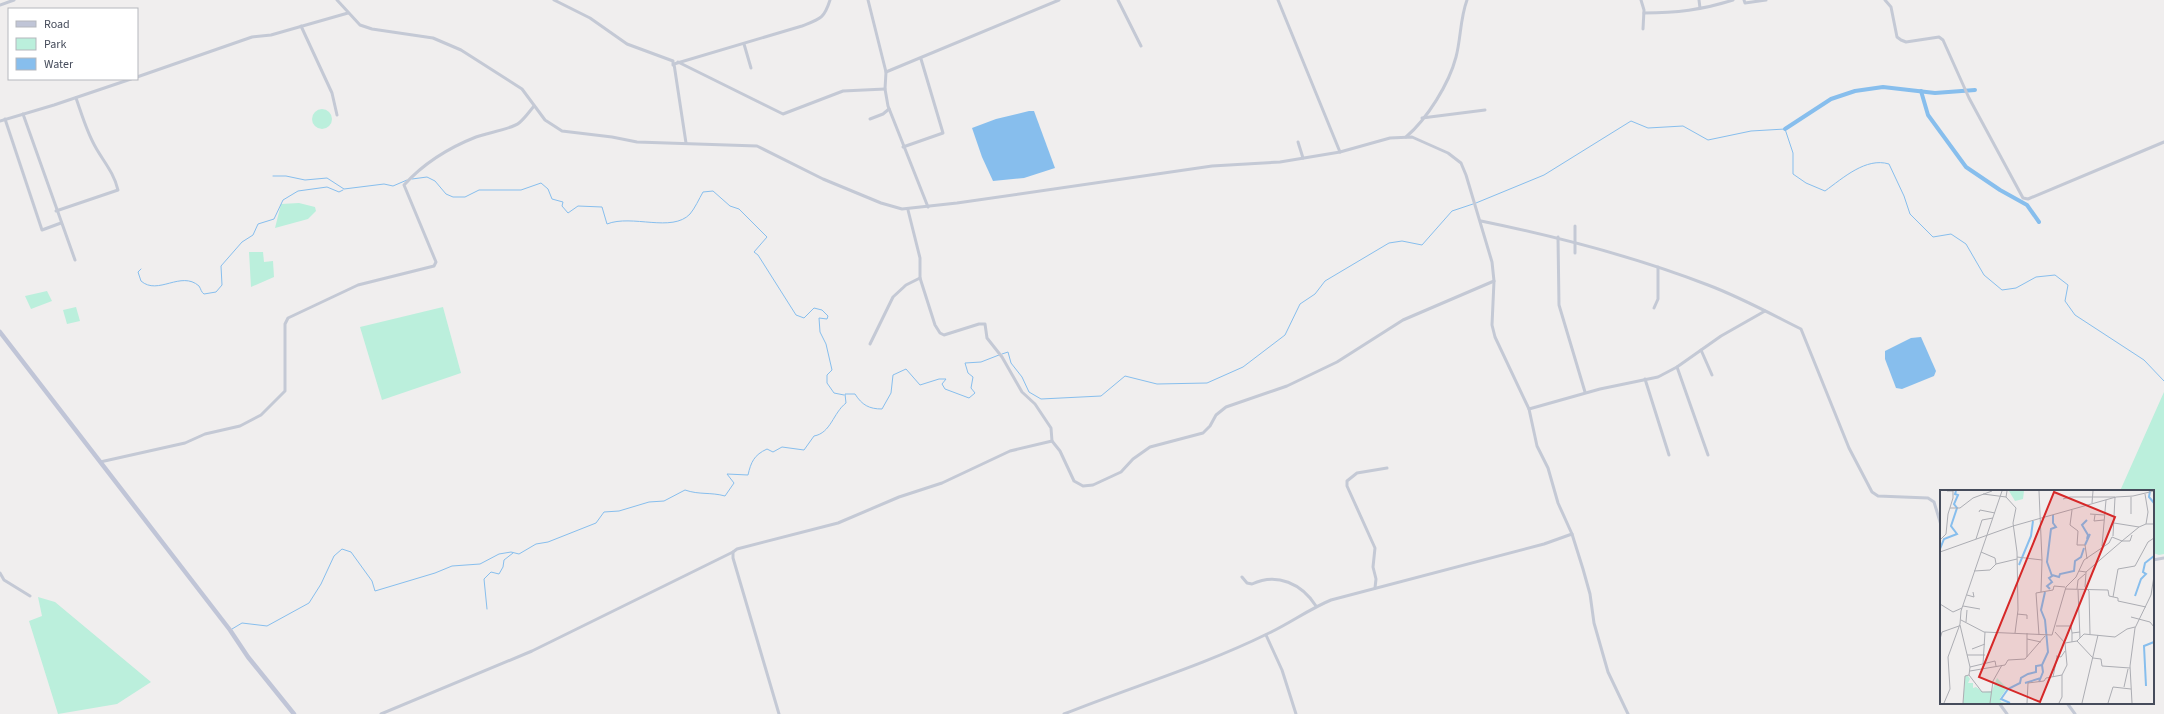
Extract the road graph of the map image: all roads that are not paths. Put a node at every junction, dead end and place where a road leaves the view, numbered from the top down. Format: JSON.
{"nodes":[{"id":1,"x":14,"y":0,"type":"edge"},
{"id":2,"x":337,"y":0,"type":"edge"},
{"id":3,"x":554,"y":0,"type":"edge"},
{"id":4,"x":830,"y":0,"type":"edge"},
{"id":5,"x":868,"y":0,"type":"edge"},
{"id":6,"x":1059,"y":0,"type":"edge"},
{"id":7,"x":1118,"y":0,"type":"edge"},
{"id":8,"x":1278,"y":0,"type":"edge"},
{"id":9,"x":1468,"y":0,"type":"edge"},
{"id":10,"x":1641,"y":0,"type":"edge"},
{"id":11,"x":1699,"y":0,"type":"edge"},
{"id":12,"x":1733,"y":0,"type":"edge"},
{"id":13,"x":1744,"y":0,"type":"edge"},
{"id":14,"x":1766,"y":0,"type":"edge"},
{"id":15,"x":1885,"y":0,"type":"edge"},
{"id":16,"x":0,"y":4,"type":"edge"},
{"id":17,"x":1700,"y":8,"type":"junction"},
{"id":18,"x":348,"y":13,"type":"junction"},
{"id":19,"x":1644,"y":13,"type":"junction"},
{"id":20,"x":301,"y":26,"type":"junction"},
{"id":21,"x":1643,"y":29,"type":"dead end"},
{"id":22,"x":744,"y":44,"type":"junction"},
{"id":23,"x":1141,"y":46,"type":"dead end"},
{"id":24,"x":921,"y":59,"type":"junction"},
{"id":25,"x":678,"y":62,"type":"junction"},
{"id":26,"x":673,"y":66,"type":"junction"},
{"id":27,"x":751,"y":68,"type":"dead end"},
{"id":28,"x":886,"y":72,"type":"junction"},
{"id":29,"x":138,"y":77,"type":"edge"},
{"id":30,"x":128,"y":80,"type":"edge"},
{"id":31,"x":885,"y":89,"type":"junction"},
{"id":32,"x":76,"y":98,"type":"junction"},
{"id":33,"x":534,"y":106,"type":"junction"},
{"id":34,"x":889,"y":109,"type":"junction"},
{"id":35,"x":1485,"y":110,"type":"dead end"},
{"id":36,"x":23,"y":114,"type":"junction"},
{"id":37,"x":337,"y":115,"type":"dead end"},
{"id":38,"x":1422,"y":118,"type":"junction"},
{"id":39,"x":5,"y":119,"type":"junction"},
{"id":40,"x":870,"y":119,"type":"dead end"},
{"id":41,"x":0,"y":121,"type":"edge"},
{"id":42,"x":1406,"y":137,"type":"junction"},
{"id":43,"x":1298,"y":142,"type":"dead end"},
{"id":44,"x":2164,"y":142,"type":"edge"},
{"id":45,"x":686,"y":143,"type":"junction"},
{"id":46,"x":904,"y":147,"type":"junction"},
{"id":47,"x":1340,"y":152,"type":"junction"},
{"id":48,"x":1303,"y":158,"type":"junction"},
{"id":49,"x":928,"y":207,"type":"junction"},
{"id":50,"x":908,"y":210,"type":"junction"},
{"id":51,"x":56,"y":211,"type":"junction"},
{"id":52,"x":1481,"y":221,"type":"junction"},
{"id":53,"x":61,"y":223,"type":"junction"},
{"id":54,"x":1575,"y":226,"type":"dead end"},
{"id":55,"x":1558,"y":236,"type":"junction"},
{"id":56,"x":1574,"y":241,"type":"junction"},
{"id":57,"x":1575,"y":253,"type":"dead end"},
{"id":58,"x":75,"y":260,"type":"dead end"},
{"id":59,"x":1658,"y":267,"type":"junction"},
{"id":60,"x":920,"y":278,"type":"junction"},
{"id":61,"x":1494,"y":281,"type":"junction"},
{"id":62,"x":1654,"y":308,"type":"dead end"},
{"id":63,"x":1765,"y":311,"type":"junction"},
{"id":64,"x":0,"y":332,"type":"edge"},
{"id":65,"x":870,"y":344,"type":"dead end"},
{"id":66,"x":1701,"y":350,"type":"junction"},
{"id":67,"x":1677,"y":367,"type":"junction"},
{"id":68,"x":1712,"y":375,"type":"dead end"},
{"id":69,"x":1645,"y":379,"type":"junction"},
{"id":70,"x":1585,"y":392,"type":"junction"},
{"id":71,"x":1529,"y":409,"type":"junction"},
{"id":72,"x":1052,"y":441,"type":"junction"},
{"id":73,"x":1669,"y":455,"type":"dead end"},
{"id":74,"x":1708,"y":455,"type":"dead end"},
{"id":75,"x":100,"y":462,"type":"junction"},
{"id":76,"x":1387,"y":468,"type":"dead end"},
{"id":77,"x":1940,"y":522,"type":"edge"},
{"id":78,"x":1572,"y":534,"type":"junction"},
{"id":79,"x":733,"y":552,"type":"junction"},
{"id":80,"x":2164,"y":558,"type":"edge"},
{"id":81,"x":2154,"y":560,"type":"edge"},
{"id":82,"x":0,"y":573,"type":"edge"},
{"id":83,"x":1242,"y":577,"type":"dead end"},
{"id":84,"x":1375,"y":588,"type":"junction"},
{"id":85,"x":30,"y":596,"type":"dead end"},
{"id":86,"x":1316,"y":606,"type":"junction"},
{"id":87,"x":1266,"y":635,"type":"junction"},
{"id":88,"x":2000,"y":704,"type":"edge"},
{"id":89,"x":2068,"y":704,"type":"edge"},
{"id":90,"x":294,"y":714,"type":"edge"},
{"id":91,"x":381,"y":714,"type":"edge"},
{"id":92,"x":779,"y":714,"type":"edge"},
{"id":93,"x":1064,"y":714,"type":"edge"},
{"id":94,"x":1296,"y":714,"type":"edge"},
{"id":95,"x":1628,"y":714,"type":"edge"},
{"id":96,"x":2006,"y":714,"type":"edge"},
{"id":97,"x":2075,"y":714,"type":"edge"}],
"edges":[{"from":1,"to":16,"type":"street"},
{"from":2,"to":18,"type":"street"},
{"from":3,"to":26,"type":"street"},
{"from":4,"to":22,"type":"street"},
{"from":5,"to":28,"type":"street"},
{"from":6,"to":24,"type":"street"},
{"from":7,"to":23,"type":"street"},
{"from":8,"to":47,"type":"street"},
{"from":9,"to":38,"type":"street"},
{"from":10,"to":19,"type":"street"},
{"from":11,"to":17,"type":"street"},
{"from":12,"to":17,"type":"street"},
{"from":13,"to":14,"type":"street"},
{"from":15,"to":44,"type":"street"},
{"from":17,"to":19,"type":"street"},
{"from":18,"to":20,"type":"street"},
{"from":18,"to":33,"type":"street"},
{"from":19,"to":21,"type":"street"},
{"from":20,"to":29,"type":"street"},
{"from":20,"to":37,"type":"street"},
{"from":22,"to":25,"type":"street"},
{"from":22,"to":27,"type":"street"},
{"from":24,"to":28,"type":"street"},
{"from":24,"to":46,"type":"street"},
{"from":25,"to":26,"type":"street"},
{"from":25,"to":31,"type":"street"},
{"from":26,"to":45,"type":"street"},
{"from":28,"to":31,"type":"street"},
{"from":30,"to":32,"type":"street"},
{"from":31,"to":34,"type":"street"},
{"from":32,"to":36,"type":"street"},
{"from":32,"to":51,"type":"street"},
{"from":33,"to":45,"type":"street"},
{"from":33,"to":75,"type":"street"},
{"from":34,"to":40,"type":"street"},
{"from":34,"to":46,"type":"street"},
{"from":35,"to":38,"type":"street"},
{"from":36,"to":39,"type":"street"},
{"from":36,"to":51,"type":"street"},
{"from":38,"to":42,"type":"street"},
{"from":39,"to":41,"type":"street"},
{"from":39,"to":53,"type":"street"},
{"from":42,"to":47,"type":"street"},
{"from":42,"to":52,"type":"street"},
{"from":43,"to":48,"type":"street"},
{"from":45,"to":50,"type":"street"},
{"from":46,"to":49,"type":"street"},
{"from":47,"to":48,"type":"street"},
{"from":48,"to":49,"type":"street"},
{"from":49,"to":50,"type":"street"},
{"from":50,"to":60,"type":"street"},
{"from":51,"to":53,"type":"street"},
{"from":52,"to":55,"type":"street"},
{"from":52,"to":61,"type":"street"},
{"from":53,"to":58,"type":"street"},
{"from":54,"to":56,"type":"street"},
{"from":55,"to":56,"type":"street"},
{"from":55,"to":70,"type":"street"},
{"from":56,"to":57,"type":"street"},
{"from":56,"to":59,"type":"street"},
{"from":59,"to":62,"type":"street"},
{"from":59,"to":63,"type":"street"},
{"from":60,"to":65,"type":"street"},
{"from":60,"to":72,"type":"street"},
{"from":61,"to":71,"type":"street"},
{"from":61,"to":72,"type":"street"},
{"from":63,"to":66,"type":"street"},
{"from":63,"to":77,"type":"street"},
{"from":64,"to":75,"type":"street"},
{"from":66,"to":67,"type":"street"},
{"from":66,"to":68,"type":"street"},
{"from":67,"to":69,"type":"street"},
{"from":67,"to":74,"type":"street"},
{"from":69,"to":70,"type":"street"},
{"from":69,"to":73,"type":"street"},
{"from":70,"to":71,"type":"street"},
{"from":71,"to":78,"type":"street"},
{"from":72,"to":79,"type":"street"},
{"from":75,"to":90,"type":"street"},
{"from":76,"to":84,"type":"street"},
{"from":78,"to":84,"type":"street"},
{"from":78,"to":95,"type":"street"},
{"from":79,"to":91,"type":"street"},
{"from":79,"to":92,"type":"street"},
{"from":80,"to":81,"type":"street"},
{"from":82,"to":85,"type":"street"},
{"from":83,"to":86,"type":"street"},
{"from":84,"to":86,"type":"street"},
{"from":86,"to":87,"type":"street"},
{"from":87,"to":93,"type":"street"},
{"from":87,"to":94,"type":"street"},
{"from":88,"to":96,"type":"street"},
{"from":89,"to":97,"type":"street"}]}
